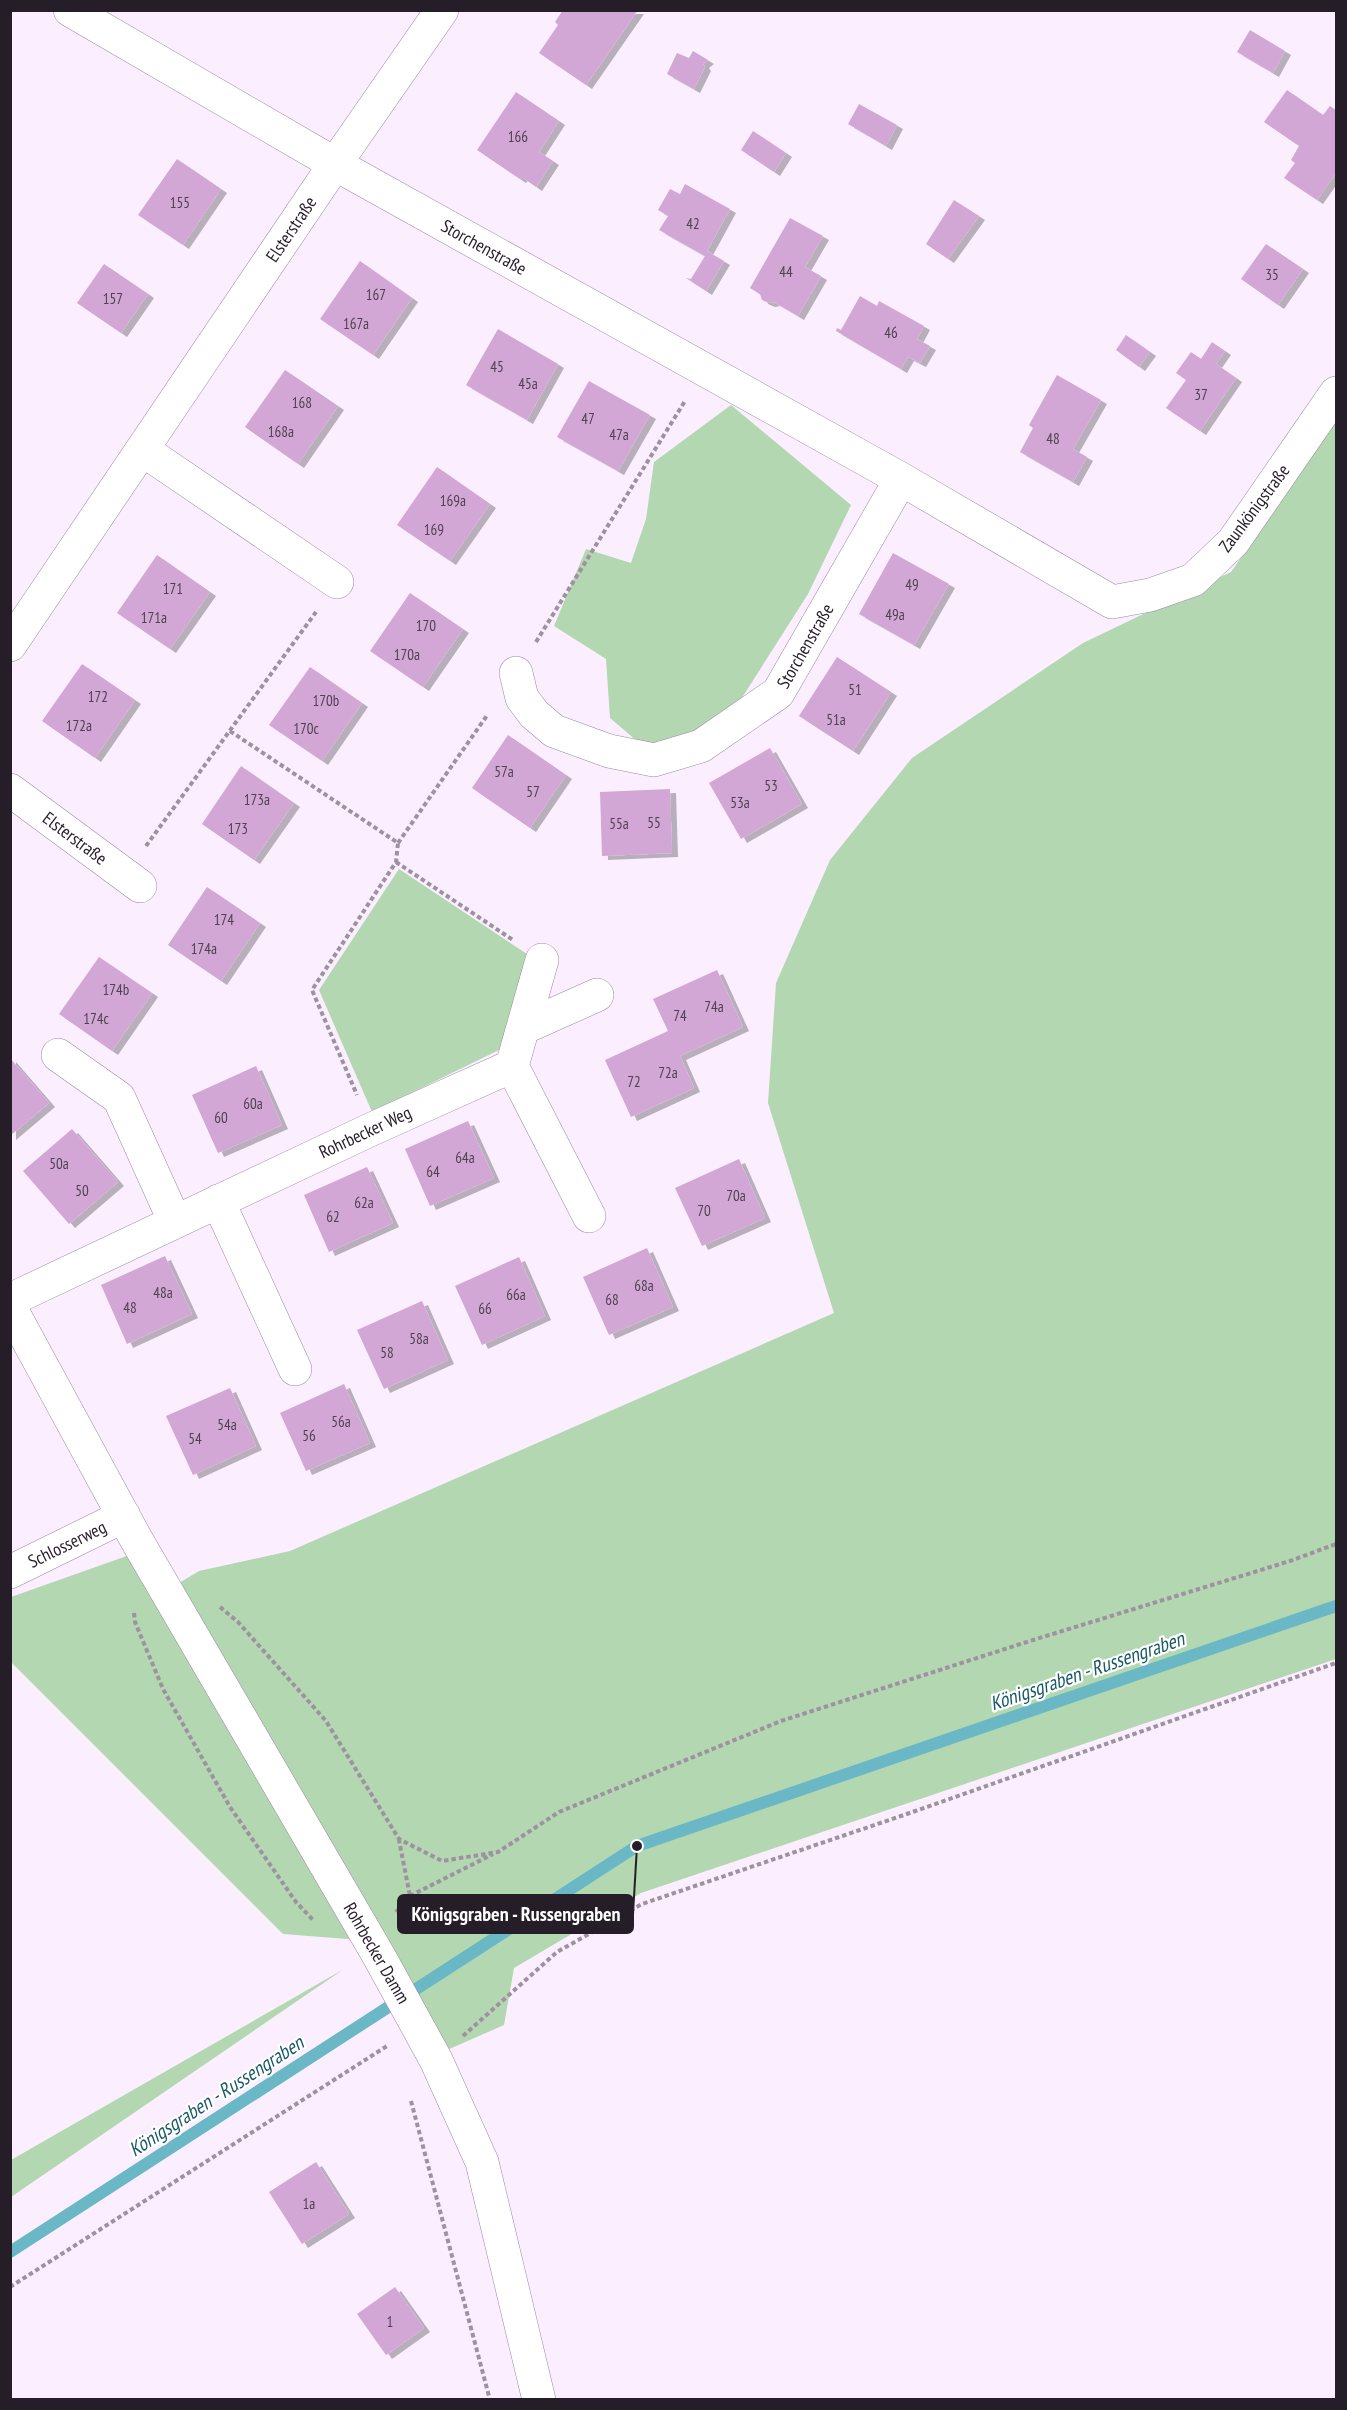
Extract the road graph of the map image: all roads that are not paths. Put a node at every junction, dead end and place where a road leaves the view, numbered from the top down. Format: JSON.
{"nodes":[{"id":1,"x":70,"y":10,"type":"edge"},
{"id":2,"x":442,"y":10,"type":"edge"},
{"id":3,"x":335,"y":164,"type":"junction"},
{"id":4,"x":1336,"y":393,"type":"edge"},
{"id":5,"x":143,"y":450,"type":"junction"},
{"id":6,"x":901,"y":479,"type":"junction"},
{"id":7,"x":337,"y":582,"type":"road end"},
{"id":8,"x":1150,"y":595,"type":"joint"},
{"id":9,"x":10,"y":645,"type":"edge"},
{"id":10,"x":516,"y":673,"type":"road end"},
{"id":11,"x":10,"y":790,"type":"edge"},
{"id":12,"x":132,"y":880,"type":"road end"},
{"id":13,"x":542,"y":960,"type":"road end"},
{"id":14,"x":597,"y":994,"type":"dead end"},
{"id":15,"x":523,"y":1028,"type":"junction"},
{"id":16,"x":58,"y":1055,"type":"dead end"},
{"id":17,"x":513,"y":1066,"type":"junction"},
{"id":18,"x":218,"y":1201,"type":"junction"},
{"id":19,"x":589,"y":1216,"type":"dead end"},
{"id":20,"x":175,"y":1222,"type":"junction"},
{"id":21,"x":10,"y":1300,"type":"edge"},
{"id":22,"x":10,"y":1307,"type":"edge"},
{"id":23,"x":295,"y":1369,"type":"dead end"},
{"id":24,"x":130,"y":1527,"type":"junction"},
{"id":25,"x":10,"y":1572,"type":"edge"},
{"id":26,"x":539,"y":2400,"type":"edge"}],
"edges":[{"from":1,"to":3,"type":"street","name":"Storchenstraße"},
{"from":2,"to":3,"type":"street","name":"Elsterstraße"},
{"from":3,"to":5,"type":"street","name":"Elsterstraße"},
{"from":3,"to":6,"type":"street","name":"Storchenstraße"},
{"from":4,"to":8,"type":"street","name":"Zaunkönigstraße"},
{"from":5,"to":7,"type":"street"},
{"from":5,"to":9,"type":"street","name":"Elsterstraße"},
{"from":6,"to":8,"type":"street","name":"Storchenstraße"},
{"from":6,"to":10,"type":"street","name":"Storchenstraße"},
{"from":11,"to":12,"type":"street","name":"Elsterstraße"},
{"from":13,"to":15,"type":"street"},
{"from":14,"to":15,"type":"street"},
{"from":15,"to":17,"type":"street"},
{"from":16,"to":20,"type":"street"},
{"from":17,"to":18,"type":"street","name":"Rohrbecker Weg"},
{"from":17,"to":19,"type":"street"},
{"from":18,"to":20,"type":"street","name":"Rohrbecker Weg"},
{"from":18,"to":23,"type":"street"},
{"from":20,"to":21,"type":"street","name":"Rohrbecker Weg"},
{"from":22,"to":24,"type":"street"},
{"from":24,"to":25,"type":"street","name":"Schlosserweg"},
{"from":24,"to":26,"type":"street","name":"Rohrbecker Damm"}]}
